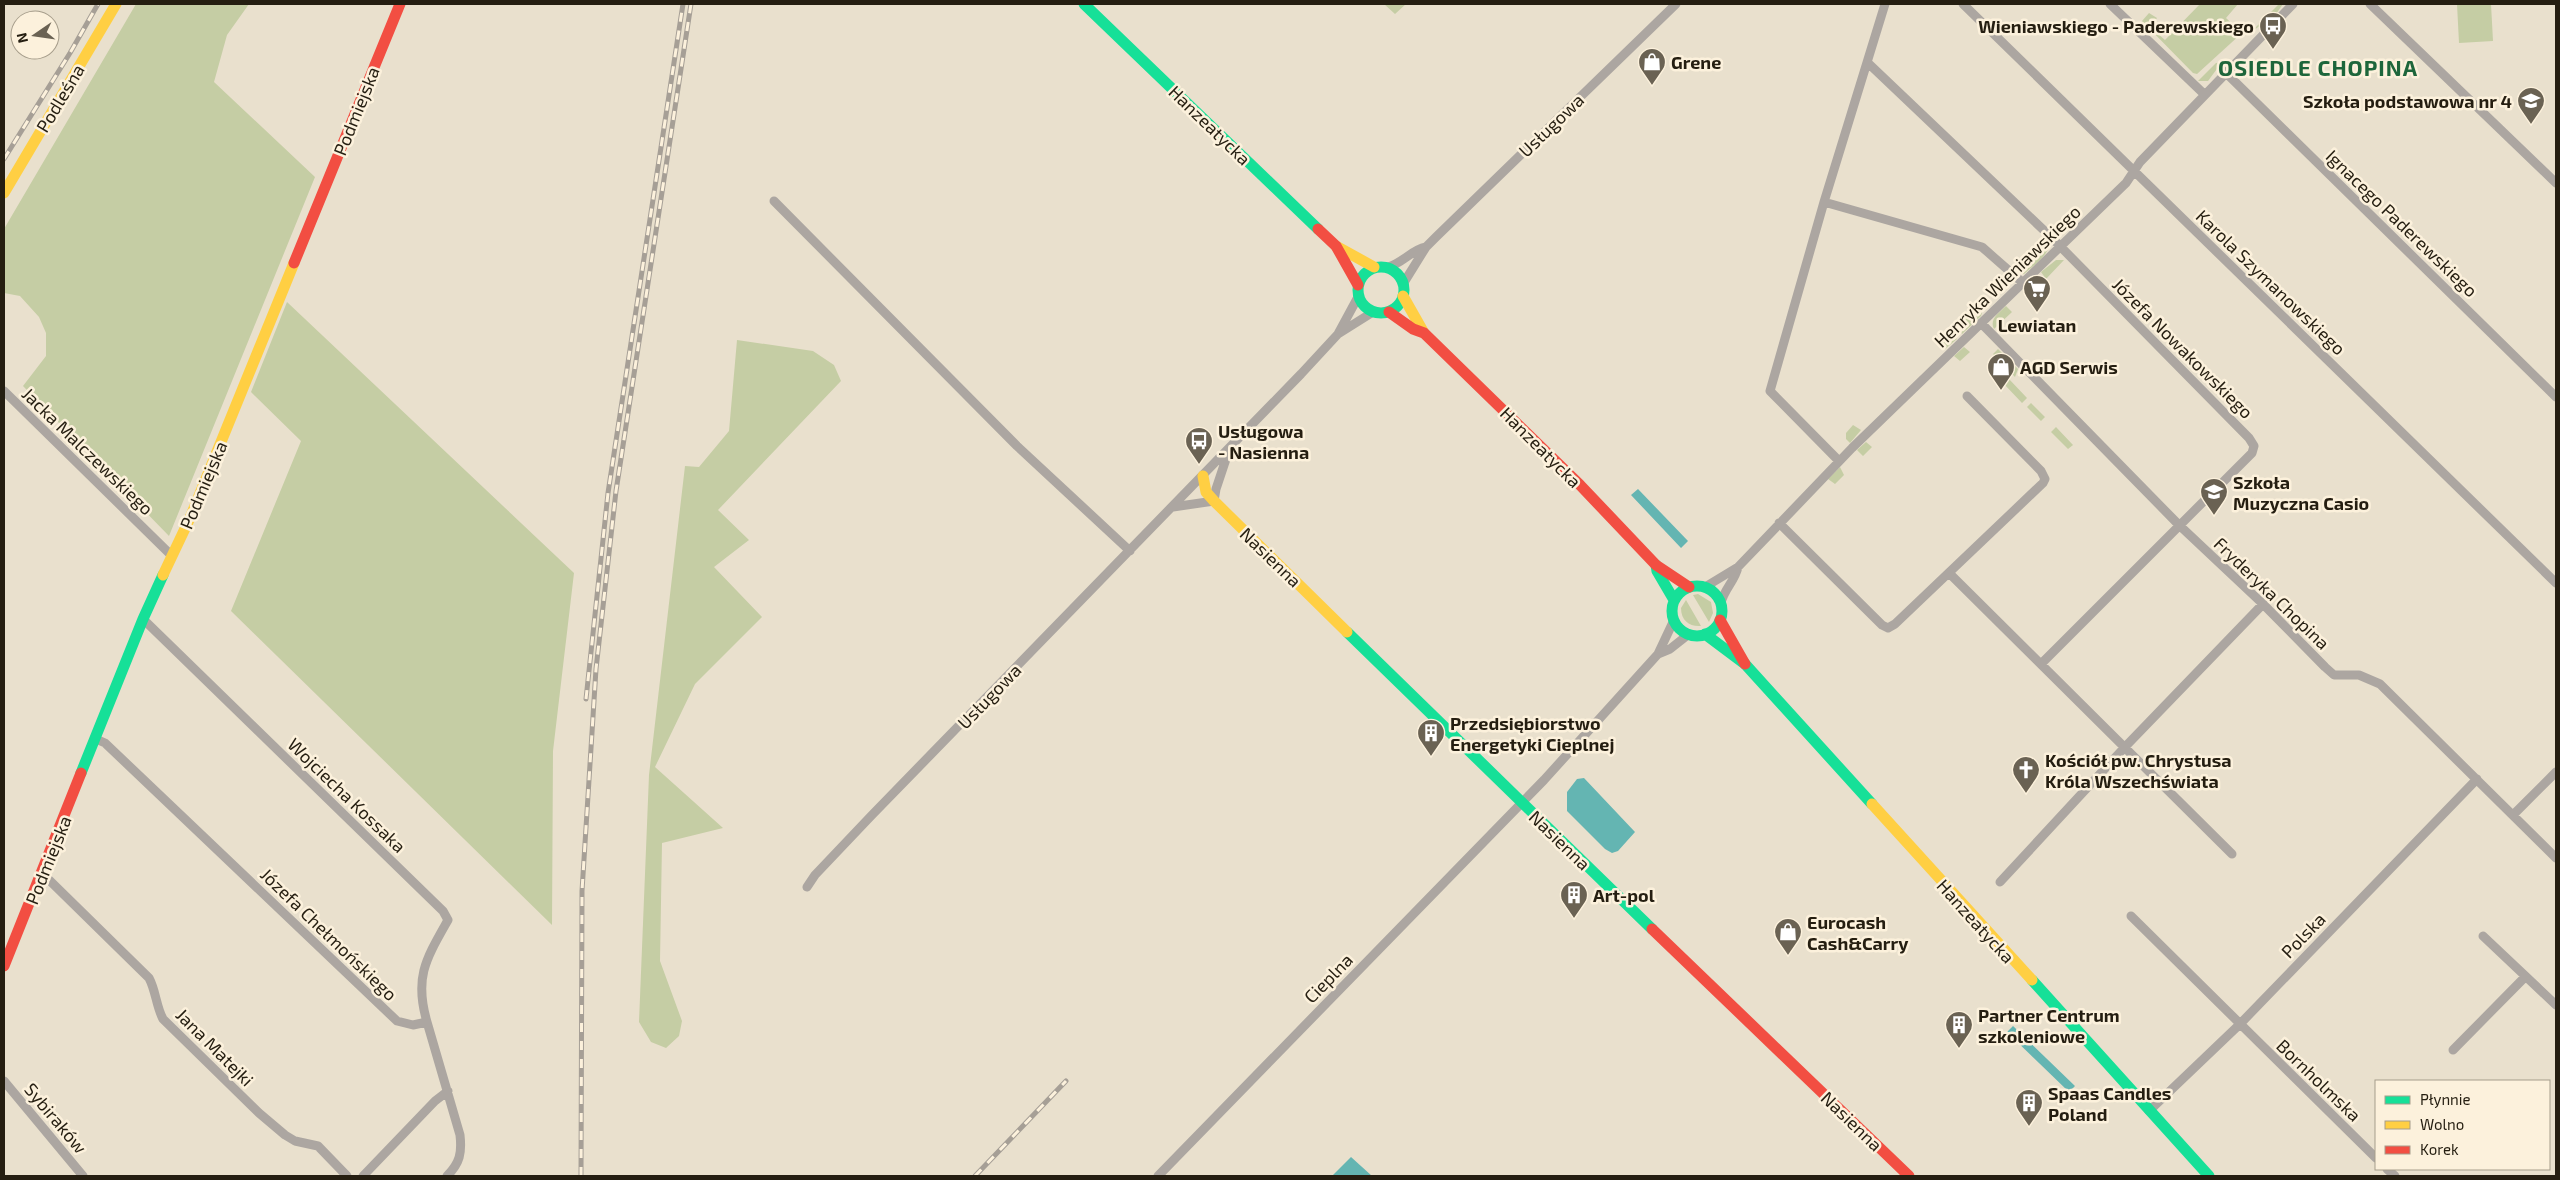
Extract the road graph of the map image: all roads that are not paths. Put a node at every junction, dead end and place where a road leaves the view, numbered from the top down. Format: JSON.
{"nodes":[{"id":1,"x":116,"y":4,"type":"edge"},
{"id":2,"x":400,"y":4,"type":"edge"},
{"id":3,"x":1084,"y":4,"type":"edge"},
{"id":4,"x":1676,"y":4,"type":"edge"},
{"id":5,"x":1885,"y":4,"type":"edge"},
{"id":6,"x":1963,"y":4,"type":"edge"},
{"id":7,"x":2110,"y":4,"type":"edge"},
{"id":8,"x":2293,"y":4,"type":"edge"},
{"id":9,"x":2370,"y":4,"type":"edge"},
{"id":10,"x":1868,"y":63,"type":"junction"},
{"id":11,"x":2225,"y":72,"type":"junction"},
{"id":12,"x":2204,"y":94,"type":"junction"},
{"id":13,"x":2134,"y":171,"type":"junction"},
{"id":14,"x":2556,"y":184,"type":"edge"},
{"id":15,"x":4,"y":193,"type":"edge"},
{"id":16,"x":774,"y":202,"type":"dead end"},
{"id":17,"x":1824,"y":202,"type":"junction"},
{"id":18,"x":1336,"y":246,"type":"junction"},
{"id":19,"x":2060,"y":247,"type":"junction"},
{"id":20,"x":1426,"y":248,"type":"junction"},
{"id":21,"x":1374,"y":267,"type":"junction"},
{"id":22,"x":1388,"y":267,"type":"junction"},
{"id":23,"x":2023,"y":283,"type":"junction"},
{"id":24,"x":1358,"y":284,"type":"junction"},
{"id":25,"x":1403,"y":284,"type":"junction"},
{"id":26,"x":1404,"y":296,"type":"junction"},
{"id":27,"x":1358,"y":297,"type":"junction"},
{"id":28,"x":1373,"y":312,"type":"junction"},
{"id":29,"x":1389,"y":312,"type":"junction"},
{"id":30,"x":1981,"y":323,"type":"junction"},
{"id":31,"x":1424,"y":333,"type":"junction"},
{"id":32,"x":1338,"y":334,"type":"junction"},
{"id":33,"x":4,"y":391,"type":"edge"},
{"id":34,"x":1967,"y":396,"type":"dead end"},
{"id":35,"x":2556,"y":397,"type":"edge"},
{"id":36,"x":1230,"y":448,"type":"junction"},
{"id":37,"x":1839,"y":461,"type":"junction"},
{"id":38,"x":1203,"y":476,"type":"junction"},
{"id":39,"x":1214,"y":502,"type":"junction"},
{"id":40,"x":1173,"y":507,"type":"junction"},
{"id":41,"x":1779,"y":523,"type":"junction"},
{"id":42,"x":2179,"y":525,"type":"junction"},
{"id":43,"x":1130,"y":551,"type":"junction"},
{"id":44,"x":172,"y":556,"type":"junction"},
{"id":45,"x":1656,"y":564,"type":"junction"},
{"id":46,"x":1738,"y":567,"type":"junction"},
{"id":47,"x":1949,"y":573,"type":"junction"},
{"id":48,"x":2556,"y":583,"type":"edge"},
{"id":49,"x":1689,"y":587,"type":"junction"},
{"id":50,"x":1705,"y":587,"type":"junction"},
{"id":51,"x":1674,"y":600,"type":"junction"},
{"id":52,"x":1721,"y":603,"type":"junction"},
{"id":53,"x":2263,"y":604,"type":"junction"},
{"id":54,"x":143,"y":618,"type":"junction"},
{"id":55,"x":1674,"y":620,"type":"junction"},
{"id":56,"x":1720,"y":620,"type":"junction"},
{"id":57,"x":1689,"y":634,"type":"junction"},
{"id":58,"x":1705,"y":634,"type":"junction"},
{"id":59,"x":1658,"y":654,"type":"junction"},
{"id":60,"x":1744,"y":664,"type":"junction"},
{"id":61,"x":2041,"y":664,"type":"junction"},
{"id":62,"x":96,"y":739,"type":"junction"},
{"id":63,"x":2124,"y":748,"type":"junction"},
{"id":64,"x":2556,"y":772,"type":"edge"},
{"id":65,"x":2477,"y":779,"type":"junction"},
{"id":66,"x":1522,"y":803,"type":"junction"},
{"id":67,"x":2513,"y":816,"type":"junction"},
{"id":68,"x":2232,"y":854,"type":"dead end"},
{"id":69,"x":2556,"y":858,"type":"edge"},
{"id":70,"x":43,"y":874,"type":"junction"},
{"id":71,"x":2000,"y":882,"type":"dead end"},
{"id":72,"x":807,"y":887,"type":"dead end"},
{"id":73,"x":2131,"y":916,"type":"dead end"},
{"id":74,"x":2483,"y":936,"type":"dead end"},
{"id":75,"x":4,"y":966,"type":"edge"},
{"id":76,"x":2526,"y":976,"type":"junction"},
{"id":77,"x":2556,"y":1005,"type":"edge"},
{"id":78,"x":428,"y":1022,"type":"junction"},
{"id":79,"x":2239,"y":1025,"type":"junction"},
{"id":80,"x":2453,"y":1050,"type":"dead end"},
{"id":81,"x":4,"y":1081,"type":"edge"},
{"id":82,"x":448,"y":1091,"type":"junction"},
{"id":83,"x":2149,"y":1111,"type":"junction"},
{"id":84,"x":2375,"y":1157,"type":"edge"},
{"id":85,"x":84,"y":1176,"type":"edge"},
{"id":86,"x":348,"y":1176,"type":"edge"},
{"id":87,"x":363,"y":1176,"type":"edge"},
{"id":88,"x":447,"y":1176,"type":"edge"},
{"id":89,"x":1158,"y":1176,"type":"edge"},
{"id":90,"x":1909,"y":1176,"type":"edge"},
{"id":91,"x":2209,"y":1176,"type":"edge"}],
"edges":[{"from":1,"to":15,"type":"street","name":"Podleśna"},
{"from":2,"to":44,"type":"street","name":"Podmiejska"},
{"from":3,"to":18,"type":"street","name":"Hanzeatycka"},
{"from":4,"to":20,"type":"street","name":"Usługowa"},
{"from":5,"to":10,"type":"street"},
{"from":6,"to":13,"type":"street","name":"Karola Szymanowskiego"},
{"from":7,"to":12,"type":"street"},
{"from":8,"to":11,"type":"street","name":"Henryka Wieniawskiego"},
{"from":9,"to":14,"type":"street"},
{"from":10,"to":17,"type":"street"},
{"from":10,"to":19,"type":"street","name":"Józefa Nowakowskiego"},
{"from":11,"to":12,"type":"street","name":"Henryka Wieniawskiego"},
{"from":11,"to":35,"type":"street","name":"Ignacego Paderewskiego"},
{"from":12,"to":13,"type":"street","name":"Henryka Wieniawskiego"},
{"from":13,"to":19,"type":"street","name":"Henryka Wieniawskiego"},
{"from":13,"to":48,"type":"street","name":"Karola Szymanowskiego"},
{"from":16,"to":43,"type":"street"},
{"from":17,"to":23,"type":"street"},
{"from":17,"to":37,"type":"street"},
{"from":18,"to":21,"type":"street","name":"Hanzeatycka"},
{"from":18,"to":24,"type":"street","name":"Hanzeatycka"},
{"from":19,"to":23,"type":"street","name":"Henryka Wieniawskiego"},
{"from":19,"to":42,"type":"street","name":"Józefa Nowakowskiego"},
{"from":20,"to":22,"type":"street","name":"Usługowa"},
{"from":20,"to":25,"type":"street","name":"Usługowa"},
{"from":21,"to":22,"type":"street"},
{"from":21,"to":24,"type":"street"},
{"from":22,"to":25,"type":"street"},
{"from":23,"to":30,"type":"street","name":"Henryka Wieniawskiego"},
{"from":24,"to":27,"type":"street"},
{"from":25,"to":26,"type":"street"},
{"from":26,"to":29,"type":"street"},
{"from":26,"to":31,"type":"street","name":"Hanzeatycka"},
{"from":27,"to":28,"type":"street"},
{"from":27,"to":32,"type":"street","name":"Usługowa"},
{"from":28,"to":29,"type":"street"},
{"from":28,"to":32,"type":"street","name":"Usługowa"},
{"from":29,"to":31,"type":"street","name":"Hanzeatycka"},
{"from":30,"to":37,"type":"street","name":"Henryka Wieniawskiego"},
{"from":30,"to":42,"type":"street","name":"Fryderyka Chopina"},
{"from":31,"to":45,"type":"street","name":"Hanzeatycka"},
{"from":32,"to":36,"type":"street","name":"Usługowa"},
{"from":33,"to":44,"type":"street","name":"Jacka Malczewskiego"},
{"from":34,"to":47,"type":"street"},
{"from":36,"to":38,"type":"street","name":"Usługowa"},
{"from":36,"to":39,"type":"street","name":"Usługowa"},
{"from":37,"to":41,"type":"street","name":"Henryka Wieniawskiego"},
{"from":38,"to":39,"type":"street"},
{"from":38,"to":40,"type":"street","name":"Usługowa"},
{"from":39,"to":40,"type":"street"},
{"from":39,"to":66,"type":"street","name":"Nasienna"},
{"from":40,"to":43,"type":"street","name":"Usługowa"},
{"from":41,"to":46,"type":"street","name":"Henryka Wieniawskiego"},
{"from":41,"to":47,"type":"street"},
{"from":42,"to":53,"type":"street","name":"Fryderyka Chopina"},
{"from":42,"to":61,"type":"street","name":"Józefa Nowakowskiego"},
{"from":43,"to":72,"type":"street","name":"Usługowa"},
{"from":44,"to":54,"type":"street","name":"Podmiejska"},
{"from":45,"to":49,"type":"street","name":"Hanzeatycka"},
{"from":45,"to":51,"type":"street","name":"Hanzeatycka"},
{"from":46,"to":50,"type":"street","name":"Henryka Wieniawskiego"},
{"from":46,"to":52,"type":"street","name":"Henryka Wieniawskiego"},
{"from":47,"to":61,"type":"street"},
{"from":49,"to":50,"type":"street"},
{"from":49,"to":51,"type":"street"},
{"from":50,"to":52,"type":"street"},
{"from":51,"to":55,"type":"street"},
{"from":52,"to":56,"type":"street"},
{"from":53,"to":63,"type":"street"},
{"from":53,"to":65,"type":"street","name":"Fryderyka Chopina"},
{"from":54,"to":62,"type":"street","name":"Podmiejska"},
{"from":54,"to":78,"type":"street","name":"Wojciecha Kossaka"},
{"from":55,"to":57,"type":"street"},
{"from":55,"to":59,"type":"street"},
{"from":56,"to":58,"type":"street"},
{"from":56,"to":60,"type":"street","name":"Hanzeatycka"},
{"from":57,"to":58,"type":"street"},
{"from":57,"to":59,"type":"street"},
{"from":58,"to":60,"type":"street","name":"Hanzeatycka"},
{"from":59,"to":66,"type":"street"},
{"from":60,"to":83,"type":"street","name":"Hanzeatycka"},
{"from":61,"to":63,"type":"street"},
{"from":62,"to":70,"type":"street","name":"Podmiejska"},
{"from":62,"to":78,"type":"street","name":"Józefa Chełmońskiego"},
{"from":63,"to":68,"type":"street"},
{"from":63,"to":71,"type":"street"},
{"from":64,"to":67,"type":"street"},
{"from":65,"to":67,"type":"street","name":"Fryderyka Chopina"},
{"from":65,"to":79,"type":"street","name":"Polska"},
{"from":66,"to":89,"type":"street","name":"Cieplna"},
{"from":66,"to":90,"type":"street","name":"Nasienna"},
{"from":67,"to":69,"type":"street","name":"Fryderyka Chopina"},
{"from":70,"to":75,"type":"street","name":"Podmiejska"},
{"from":70,"to":86,"type":"street","name":"Jana Matejki"},
{"from":73,"to":79,"type":"street","name":"Bornholmska"},
{"from":74,"to":76,"type":"street"},
{"from":76,"to":77,"type":"street"},
{"from":76,"to":80,"type":"street"},
{"from":78,"to":82,"type":"street"},
{"from":79,"to":83,"type":"street","name":"Polska"},
{"from":79,"to":84,"type":"street","name":"Bornholmska"},
{"from":81,"to":85,"type":"street","name":"Sybiraków"},
{"from":82,"to":87,"type":"street"},
{"from":82,"to":88,"type":"street"},
{"from":83,"to":91,"type":"street","name":"Hanzeatycka"}]}
